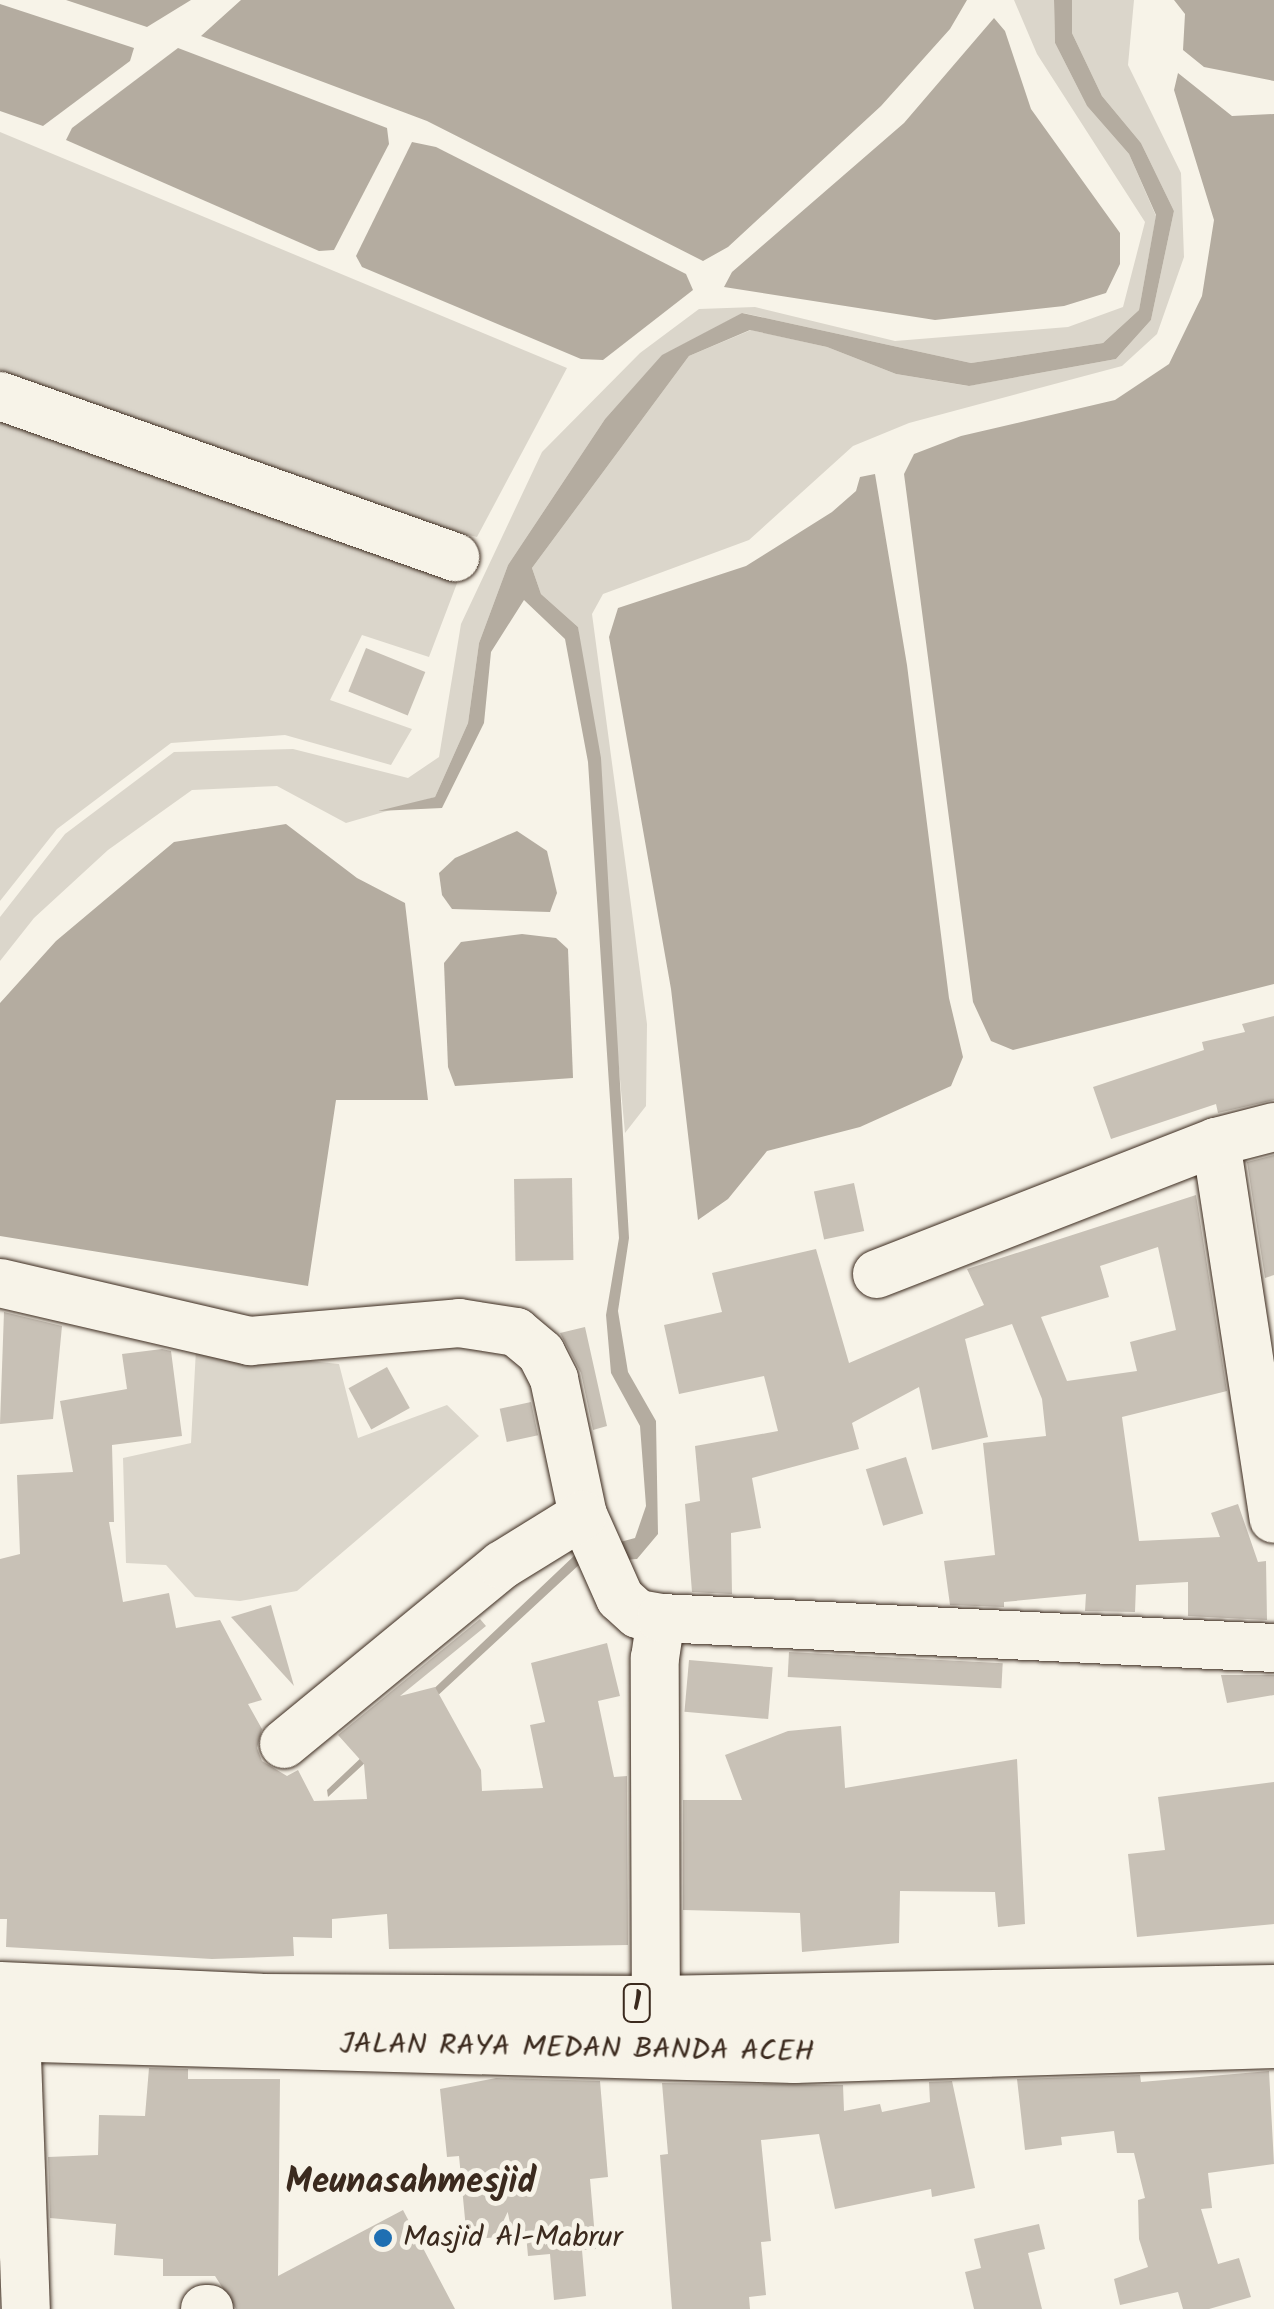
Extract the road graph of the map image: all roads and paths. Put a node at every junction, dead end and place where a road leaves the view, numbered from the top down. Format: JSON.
{"nodes":[{"id":1,"x":0,"y":396,"type":"edge"},
{"id":2,"x":455,"y":557,"type":"dead end"},
{"id":3,"x":1274,"y":1127,"type":"edge"},
{"id":4,"x":1216,"y":1142,"type":"junction"},
{"id":5,"x":878,"y":1274,"type":"dead end"},
{"id":6,"x":0,"y":1283,"type":"edge"},
{"id":7,"x":1274,"y":1518,"type":"edge"},
{"id":8,"x":596,"y":1543,"type":"junction"},
{"id":9,"x":660,"y":1618,"type":"junction"},
{"id":10,"x":1274,"y":1648,"type":"edge"},
{"id":11,"x":284,"y":1744,"type":"dead end"},
{"id":12,"x":1274,"y":1992,"type":"edge"},
{"id":13,"x":8,"y":2012,"type":"edge"},
{"id":14,"x":656,"y":2028,"type":"junction"},
{"id":15,"x":1274,"y":2040,"type":"edge"},
{"id":16,"x":26,"y":2309,"type":"edge"}],
"edges":[{"from":1,"to":2,"type":"street"},
{"from":3,"to":4,"type":"street"},
{"from":4,"to":5,"type":"street"},
{"from":4,"to":7,"type":"street"},
{"from":6,"to":8,"type":"street"},
{"from":8,"to":9,"type":"street"},
{"from":8,"to":11,"type":"street"},
{"from":9,"to":10,"type":"street"},
{"from":9,"to":14,"type":"street"},
{"from":12,"to":14,"type":"highway","name":"JALAN RAYA MEDAN BANDA ACEH","number":"1"},
{"from":13,"to":14,"type":"highway","name":"JALAN RAYA MEDAN BANDA ACEH","number":"1"},
{"from":13,"to":16,"type":"street"},
{"from":14,"to":15,"type":"highway","name":"JALAN RAYA MEDAN BANDA ACEH","number":"1"}]}
